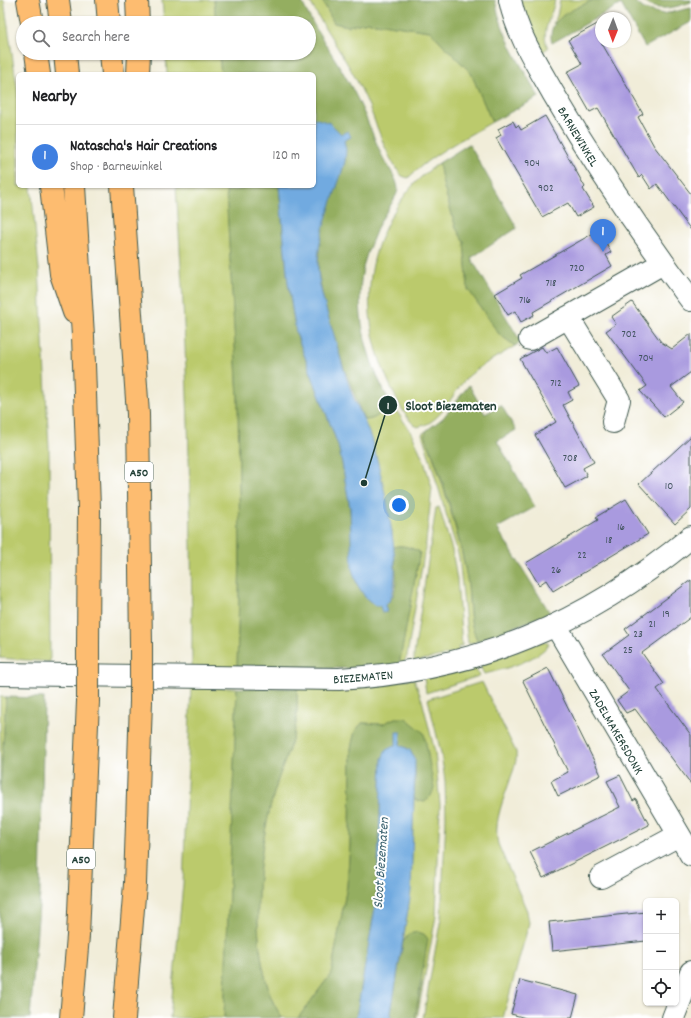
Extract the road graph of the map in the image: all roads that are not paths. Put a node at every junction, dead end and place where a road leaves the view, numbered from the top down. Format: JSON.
{"nodes":[{"id":1,"x":28,"y":0,"type":"edge"},
{"id":2,"x":58,"y":0,"type":"edge"},
{"id":3,"x":107,"y":0,"type":"edge"},
{"id":4,"x":137,"y":0,"type":"edge"},
{"id":5,"x":510,"y":0,"type":"edge"},
{"id":6,"x":31,"y":16,"type":"edge"},
{"id":7,"x":60,"y":16,"type":"edge"},
{"id":8,"x":108,"y":16,"type":"edge"},
{"id":9,"x":138,"y":16,"type":"edge"},
{"id":10,"x":37,"y":60,"type":"edge"},
{"id":11,"x":66,"y":60,"type":"edge"},
{"id":12,"x":112,"y":60,"type":"edge"},
{"id":13,"x":139,"y":60,"type":"edge"},
{"id":14,"x":39,"y":72,"type":"edge"},
{"id":15,"x":67,"y":72,"type":"edge"},
{"id":16,"x":113,"y":72,"type":"edge"},
{"id":17,"x":138,"y":72,"type":"edge"},
{"id":18,"x":51,"y":188,"type":"edge"},
{"id":19,"x":74,"y":188,"type":"edge"},
{"id":20,"x":122,"y":188,"type":"edge"},
{"id":21,"x":135,"y":188,"type":"edge"},
{"id":22,"x":663,"y":263,"type":"junction"},
{"id":23,"x":690,"y":297,"type":"edge"},
{"id":24,"x":131,"y":298,"type":"junction"},
{"id":25,"x":568,"y":317,"type":"junction"},
{"id":26,"x":83,"y":336,"type":"junction"},
{"id":27,"x":530,"y":339,"type":"dead end"},
{"id":28,"x":613,"y":422,"type":"dead end"},
{"id":29,"x":691,"y":537,"type":"edge"},
{"id":30,"x":556,"y":626,"type":"junction"},
{"id":31,"x":0,"y":674,"type":"edge"},
{"id":32,"x":679,"y":835,"type":"junction"},
{"id":33,"x":691,"y":855,"type":"edge"},
{"id":34,"x":601,"y":877,"type":"dead end"},
{"id":35,"x":691,"y":972,"type":"edge"},
{"id":36,"x":71,"y":1018,"type":"edge"},
{"id":37,"x":124,"y":1018,"type":"edge"},
{"id":38,"x":673,"y":1018,"type":"edge"}],
"edges":[{"from":1,"to":6,"type":"highway"},
{"from":2,"to":7,"type":"highway"},
{"from":3,"to":8,"type":"highway"},
{"from":4,"to":9,"type":"highway"},
{"from":5,"to":22,"type":"street","name":"BARNEWINKEL"},
{"from":10,"to":14,"type":"highway"},
{"from":11,"to":15,"type":"highway"},
{"from":12,"to":16,"type":"highway"},
{"from":13,"to":17,"type":"highway"},
{"from":18,"to":26,"type":"highway","number":"A50"},
{"from":19,"to":26,"type":"highway","number":"A50"},
{"from":20,"to":24,"type":"highway","number":"A50"},
{"from":21,"to":24,"type":"highway","number":"A50"},
{"from":22,"to":23,"type":"street","name":"BARNEWINKEL"},
{"from":22,"to":25,"type":"street"},
{"from":24,"to":37,"type":"highway","number":"A50","bridge":true},
{"from":25,"to":27,"type":"street"},
{"from":25,"to":28,"type":"street"},
{"from":26,"to":36,"type":"highway","number":"A50","bridge":true},
{"from":29,"to":30,"type":"street","name":"BIEZEMATEN"},
{"from":30,"to":31,"type":"street","name":"BIEZEMATEN"},
{"from":30,"to":32,"type":"street","name":"ZADELMAKERSDONK"},
{"from":32,"to":33,"type":"street","name":"ZADELMAKERSDONK"},
{"from":32,"to":34,"type":"street"},
{"from":35,"to":38,"type":"street"}]}
